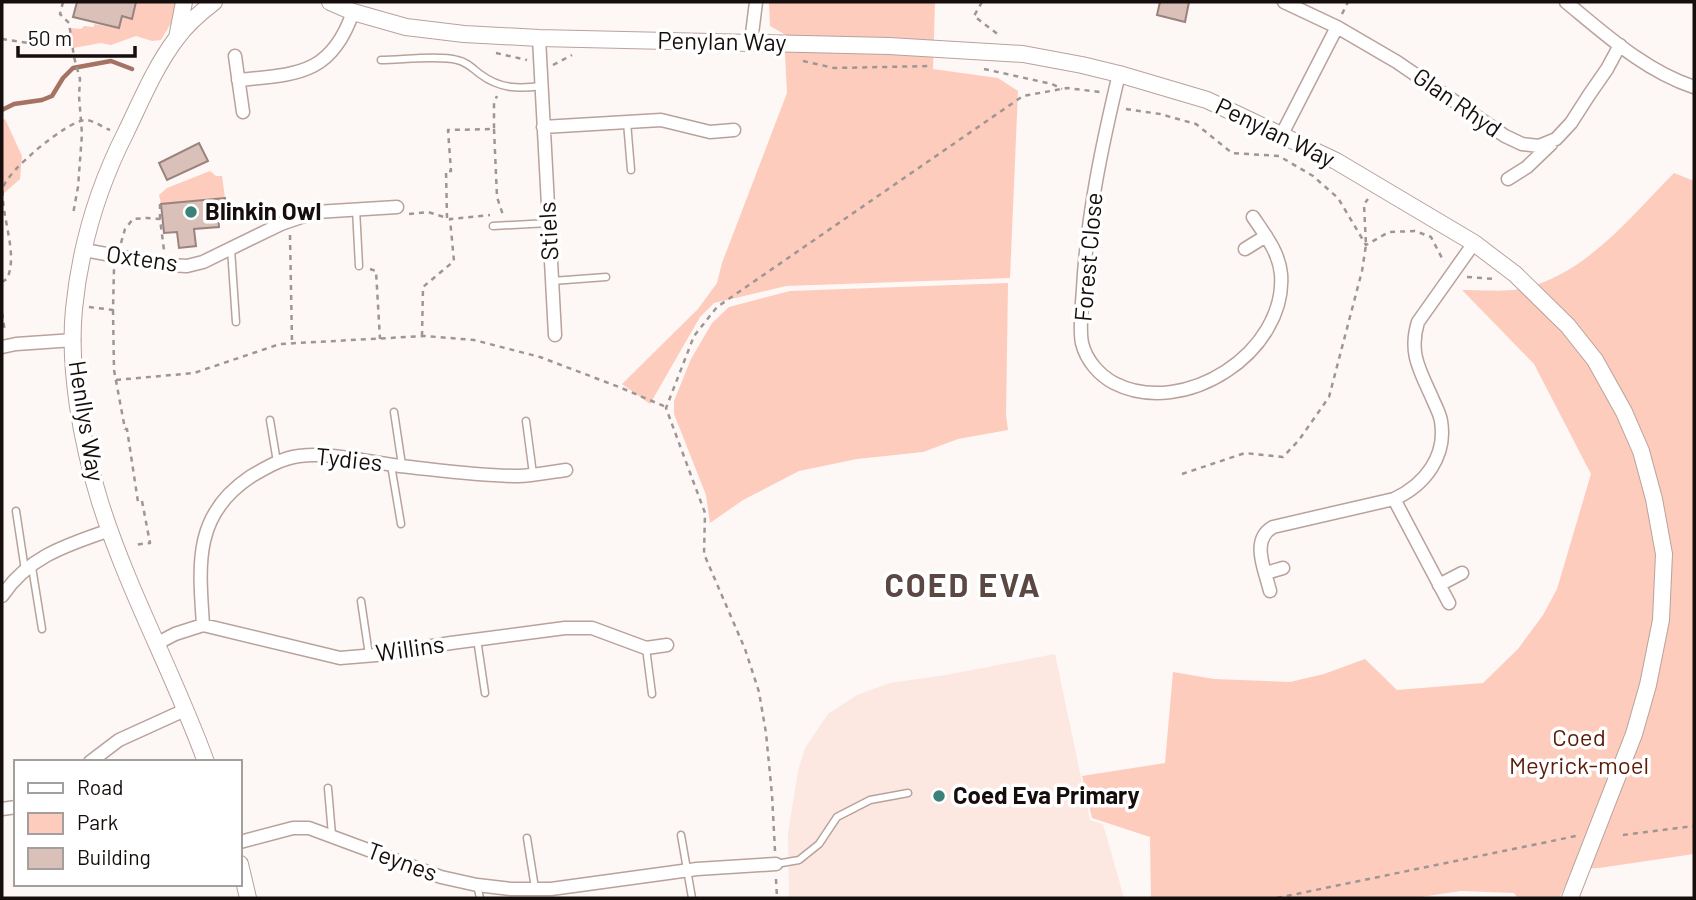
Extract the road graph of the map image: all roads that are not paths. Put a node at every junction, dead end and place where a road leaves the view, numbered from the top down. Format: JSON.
{"nodes":[{"id":1,"x":184,"y":2,"type":"edge"},
{"id":2,"x":214,"y":2,"type":"edge"},
{"id":3,"x":330,"y":2,"type":"edge"},
{"id":4,"x":756,"y":2,"type":"edge"},
{"id":5,"x":1284,"y":2,"type":"edge"},
{"id":6,"x":1566,"y":2,"type":"edge"},
{"id":7,"x":353,"y":12,"type":"junction"},
{"id":8,"x":1336,"y":27,"type":"junction"},
{"id":9,"x":177,"y":37,"type":"junction"},
{"id":10,"x":539,"y":38,"type":"junction"},
{"id":11,"x":751,"y":42,"type":"junction"},
{"id":12,"x":1619,"y":45,"type":"junction"},
{"id":13,"x":235,"y":56,"type":"dead end"},
{"id":14,"x":381,"y":60,"type":"dead end"},
{"id":15,"x":1119,"y":74,"type":"junction"},
{"id":16,"x":238,"y":80,"type":"junction"},
{"id":17,"x":542,"y":86,"type":"junction"},
{"id":18,"x":1694,"y":87,"type":"edge"},
{"id":19,"x":243,"y":112,"type":"dead end"},
{"id":20,"x":627,"y":122,"type":"junction"},
{"id":21,"x":544,"y":127,"type":"junction"},
{"id":22,"x":734,"y":130,"type":"dead end"},
{"id":23,"x":1281,"y":135,"type":"junction"},
{"id":24,"x":1556,"y":139,"type":"junction"},
{"id":25,"x":631,"y":170,"type":"dead end"},
{"id":26,"x":1508,"y":179,"type":"dead end"},
{"id":27,"x":356,"y":209,"type":"junction"},
{"id":28,"x":402,"y":210,"type":"road end"},
{"id":29,"x":1253,"y":217,"type":"dead end"},
{"id":30,"x":549,"y":223,"type":"junction"},
{"id":31,"x":492,"y":226,"type":"dead end"},
{"id":32,"x":1266,"y":236,"type":"junction"},
{"id":33,"x":1474,"y":243,"type":"junction"},
{"id":34,"x":231,"y":249,"type":"junction"},
{"id":35,"x":1245,"y":249,"type":"dead end"},
{"id":36,"x":85,"y":250,"type":"junction"},
{"id":37,"x":359,"y":266,"type":"road end"},
{"id":38,"x":606,"y":278,"type":"dead end"},
{"id":39,"x":552,"y":281,"type":"junction"},
{"id":40,"x":236,"y":322,"type":"dead end"},
{"id":41,"x":555,"y":335,"type":"dead end"},
{"id":42,"x":74,"y":340,"type":"junction"},
{"id":43,"x":4,"y":347,"type":"edge"},
{"id":44,"x":394,"y":412,"type":"dead end"},
{"id":45,"x":270,"y":420,"type":"dead end"},
{"id":46,"x":526,"y":421,"type":"dead end"},
{"id":47,"x":277,"y":462,"type":"junction"},
{"id":48,"x":397,"y":465,"type":"junction"},
{"id":49,"x":566,"y":470,"type":"dead end"},
{"id":50,"x":533,"y":474,"type":"junction"},
{"id":51,"x":1394,"y":499,"type":"junction"},
{"id":52,"x":16,"y":511,"type":"dead end"},
{"id":53,"x":401,"y":524,"type":"dead end"},
{"id":54,"x":110,"y":530,"type":"junction"},
{"id":55,"x":28,"y":567,"type":"junction"},
{"id":56,"x":1283,"y":568,"type":"dead end"},
{"id":57,"x":1266,"y":573,"type":"junction"},
{"id":58,"x":1462,"y":573,"type":"dead end"},
{"id":59,"x":1439,"y":585,"type":"junction"},
{"id":60,"x":1270,"y":591,"type":"dead end"},
{"id":61,"x":2,"y":596,"type":"edge"},
{"id":62,"x":361,"y":601,"type":"dead end"},
{"id":63,"x":1449,"y":603,"type":"dead end"},
{"id":64,"x":203,"y":625,"type":"junction"},
{"id":65,"x":42,"y":629,"type":"dead end"},
{"id":66,"x":477,"y":639,"type":"junction"},
{"id":67,"x":156,"y":644,"type":"junction"},
{"id":68,"x":667,"y":645,"type":"dead end"},
{"id":69,"x":646,"y":648,"type":"junction"},
{"id":70,"x":369,"y":655,"type":"junction"},
{"id":71,"x":485,"y":693,"type":"dead end"},
{"id":72,"x":652,"y":694,"type":"dead end"},
{"id":73,"x":185,"y":710,"type":"junction"},
{"id":74,"x":92,"y":760,"type":"edge"},
{"id":75,"x":205,"y":760,"type":"edge"},
{"id":76,"x":328,"y":788,"type":"dead end"},
{"id":77,"x":908,"y":793,"type":"dead end"},
{"id":78,"x":681,"y":835,"type":"dead end"},
{"id":79,"x":332,"y":837,"type":"junction"},
{"id":80,"x":527,"y":838,"type":"dead end"},
{"id":81,"x":242,"y":841,"type":"edge"},
{"id":82,"x":776,"y":864,"type":"joint"},
{"id":83,"x":687,"y":870,"type":"junction"},
{"id":84,"x":242,"y":874,"type":"edge"},
{"id":85,"x":535,"y":889,"type":"junction"},
{"id":86,"x":479,"y":892,"type":"edge"},
{"id":87,"x":247,"y":898,"type":"edge"},
{"id":88,"x":692,"y":898,"type":"edge"},
{"id":89,"x":1570,"y":898,"type":"edge"}],
"edges":[{"from":1,"to":9,"type":"street"},
{"from":2,"to":9,"type":"street"},
{"from":3,"to":7,"type":"street","name":"Penylan Way"},
{"from":4,"to":11,"type":"street"},
{"from":5,"to":8,"type":"street","name":"Glan Rhyd"},
{"from":6,"to":12,"type":"street"},
{"from":7,"to":10,"type":"street","name":"Penylan Way"},
{"from":7,"to":16,"type":"street"},
{"from":8,"to":23,"type":"street"},
{"from":8,"to":24,"type":"street","name":"Glan Rhyd"},
{"from":9,"to":36,"type":"street","name":"Henllys Way"},
{"from":10,"to":11,"type":"street","name":"Penylan Way"},
{"from":10,"to":17,"type":"street","name":"Stiels"},
{"from":11,"to":15,"type":"street","name":"Penylan Way"},
{"from":12,"to":18,"type":"street"},
{"from":12,"to":24,"type":"street"},
{"from":13,"to":16,"type":"street"},
{"from":14,"to":17,"type":"lane"},
{"from":15,"to":23,"type":"street","name":"Penylan Way"},
{"from":15,"to":32,"type":"street","name":"Forest Close"},
{"from":16,"to":19,"type":"street"},
{"from":17,"to":21,"type":"street","name":"Stiels"},
{"from":20,"to":21,"type":"street"},
{"from":20,"to":22,"type":"street"},
{"from":20,"to":25,"type":"lane"},
{"from":21,"to":30,"type":"street","name":"Stiels"},
{"from":23,"to":33,"type":"street","name":"Penylan Way"},
{"from":24,"to":26,"type":"street"},
{"from":27,"to":28,"type":"street","name":"Oxtens"},
{"from":27,"to":34,"type":"street","name":"Oxtens"},
{"from":27,"to":37,"type":"lane"},
{"from":29,"to":32,"type":"street","name":"Forest Close"},
{"from":30,"to":31,"type":"lane"},
{"from":30,"to":39,"type":"street","name":"Stiels"},
{"from":32,"to":35,"type":"street"},
{"from":33,"to":51,"type":"street"},
{"from":33,"to":89,"type":"street","name":"Penylan Way"},
{"from":34,"to":36,"type":"street","name":"Oxtens"},
{"from":34,"to":40,"type":"lane"},
{"from":36,"to":42,"type":"street","name":"Henllys Way"},
{"from":38,"to":39,"type":"lane"},
{"from":39,"to":41,"type":"street","name":"Stiels"},
{"from":42,"to":43,"type":"street"},
{"from":42,"to":54,"type":"street","name":"Henllys Way"},
{"from":44,"to":48,"type":"lane"},
{"from":45,"to":47,"type":"lane"},
{"from":46,"to":50,"type":"lane"},
{"from":47,"to":48,"type":"street","name":"Tydies"},
{"from":47,"to":64,"type":"street","name":"Tydies"},
{"from":48,"to":50,"type":"street","name":"Tydies"},
{"from":48,"to":53,"type":"lane"},
{"from":49,"to":50,"type":"street","name":"Tydies"},
{"from":51,"to":57,"type":"street"},
{"from":51,"to":59,"type":"street"},
{"from":52,"to":55,"type":"lane"},
{"from":54,"to":55,"type":"street"},
{"from":54,"to":67,"type":"street","name":"Henllys Way"},
{"from":55,"to":61,"type":"street"},
{"from":55,"to":65,"type":"lane"},
{"from":56,"to":57,"type":"street"},
{"from":57,"to":60,"type":"street"},
{"from":58,"to":59,"type":"street"},
{"from":59,"to":63,"type":"street"},
{"from":62,"to":70,"type":"lane"},
{"from":64,"to":67,"type":"street"},
{"from":64,"to":70,"type":"street","name":"Willins"},
{"from":66,"to":69,"type":"street","name":"Willins"},
{"from":66,"to":70,"type":"street","name":"Willins"},
{"from":66,"to":71,"type":"lane"},
{"from":67,"to":73,"type":"street","name":"Henllys Way"},
{"from":68,"to":69,"type":"street","name":"Willins"},
{"from":69,"to":72,"type":"lane"},
{"from":73,"to":74,"type":"street"},
{"from":73,"to":75,"type":"street","name":"Henllys Way"},
{"from":76,"to":79,"type":"lane"},
{"from":77,"to":82,"type":"lane"},
{"from":78,"to":83,"type":"lane"},
{"from":79,"to":81,"type":"street","name":"Teynes"},
{"from":79,"to":86,"type":"street","name":"Teynes"},
{"from":80,"to":85,"type":"lane"},
{"from":82,"to":83,"type":"street","name":"Teynes"},
{"from":83,"to":85,"type":"street","name":"Teynes"},
{"from":83,"to":88,"type":"lane"},
{"from":84,"to":87,"type":"street"},
{"from":85,"to":86,"type":"street","name":"Teynes"}]}
